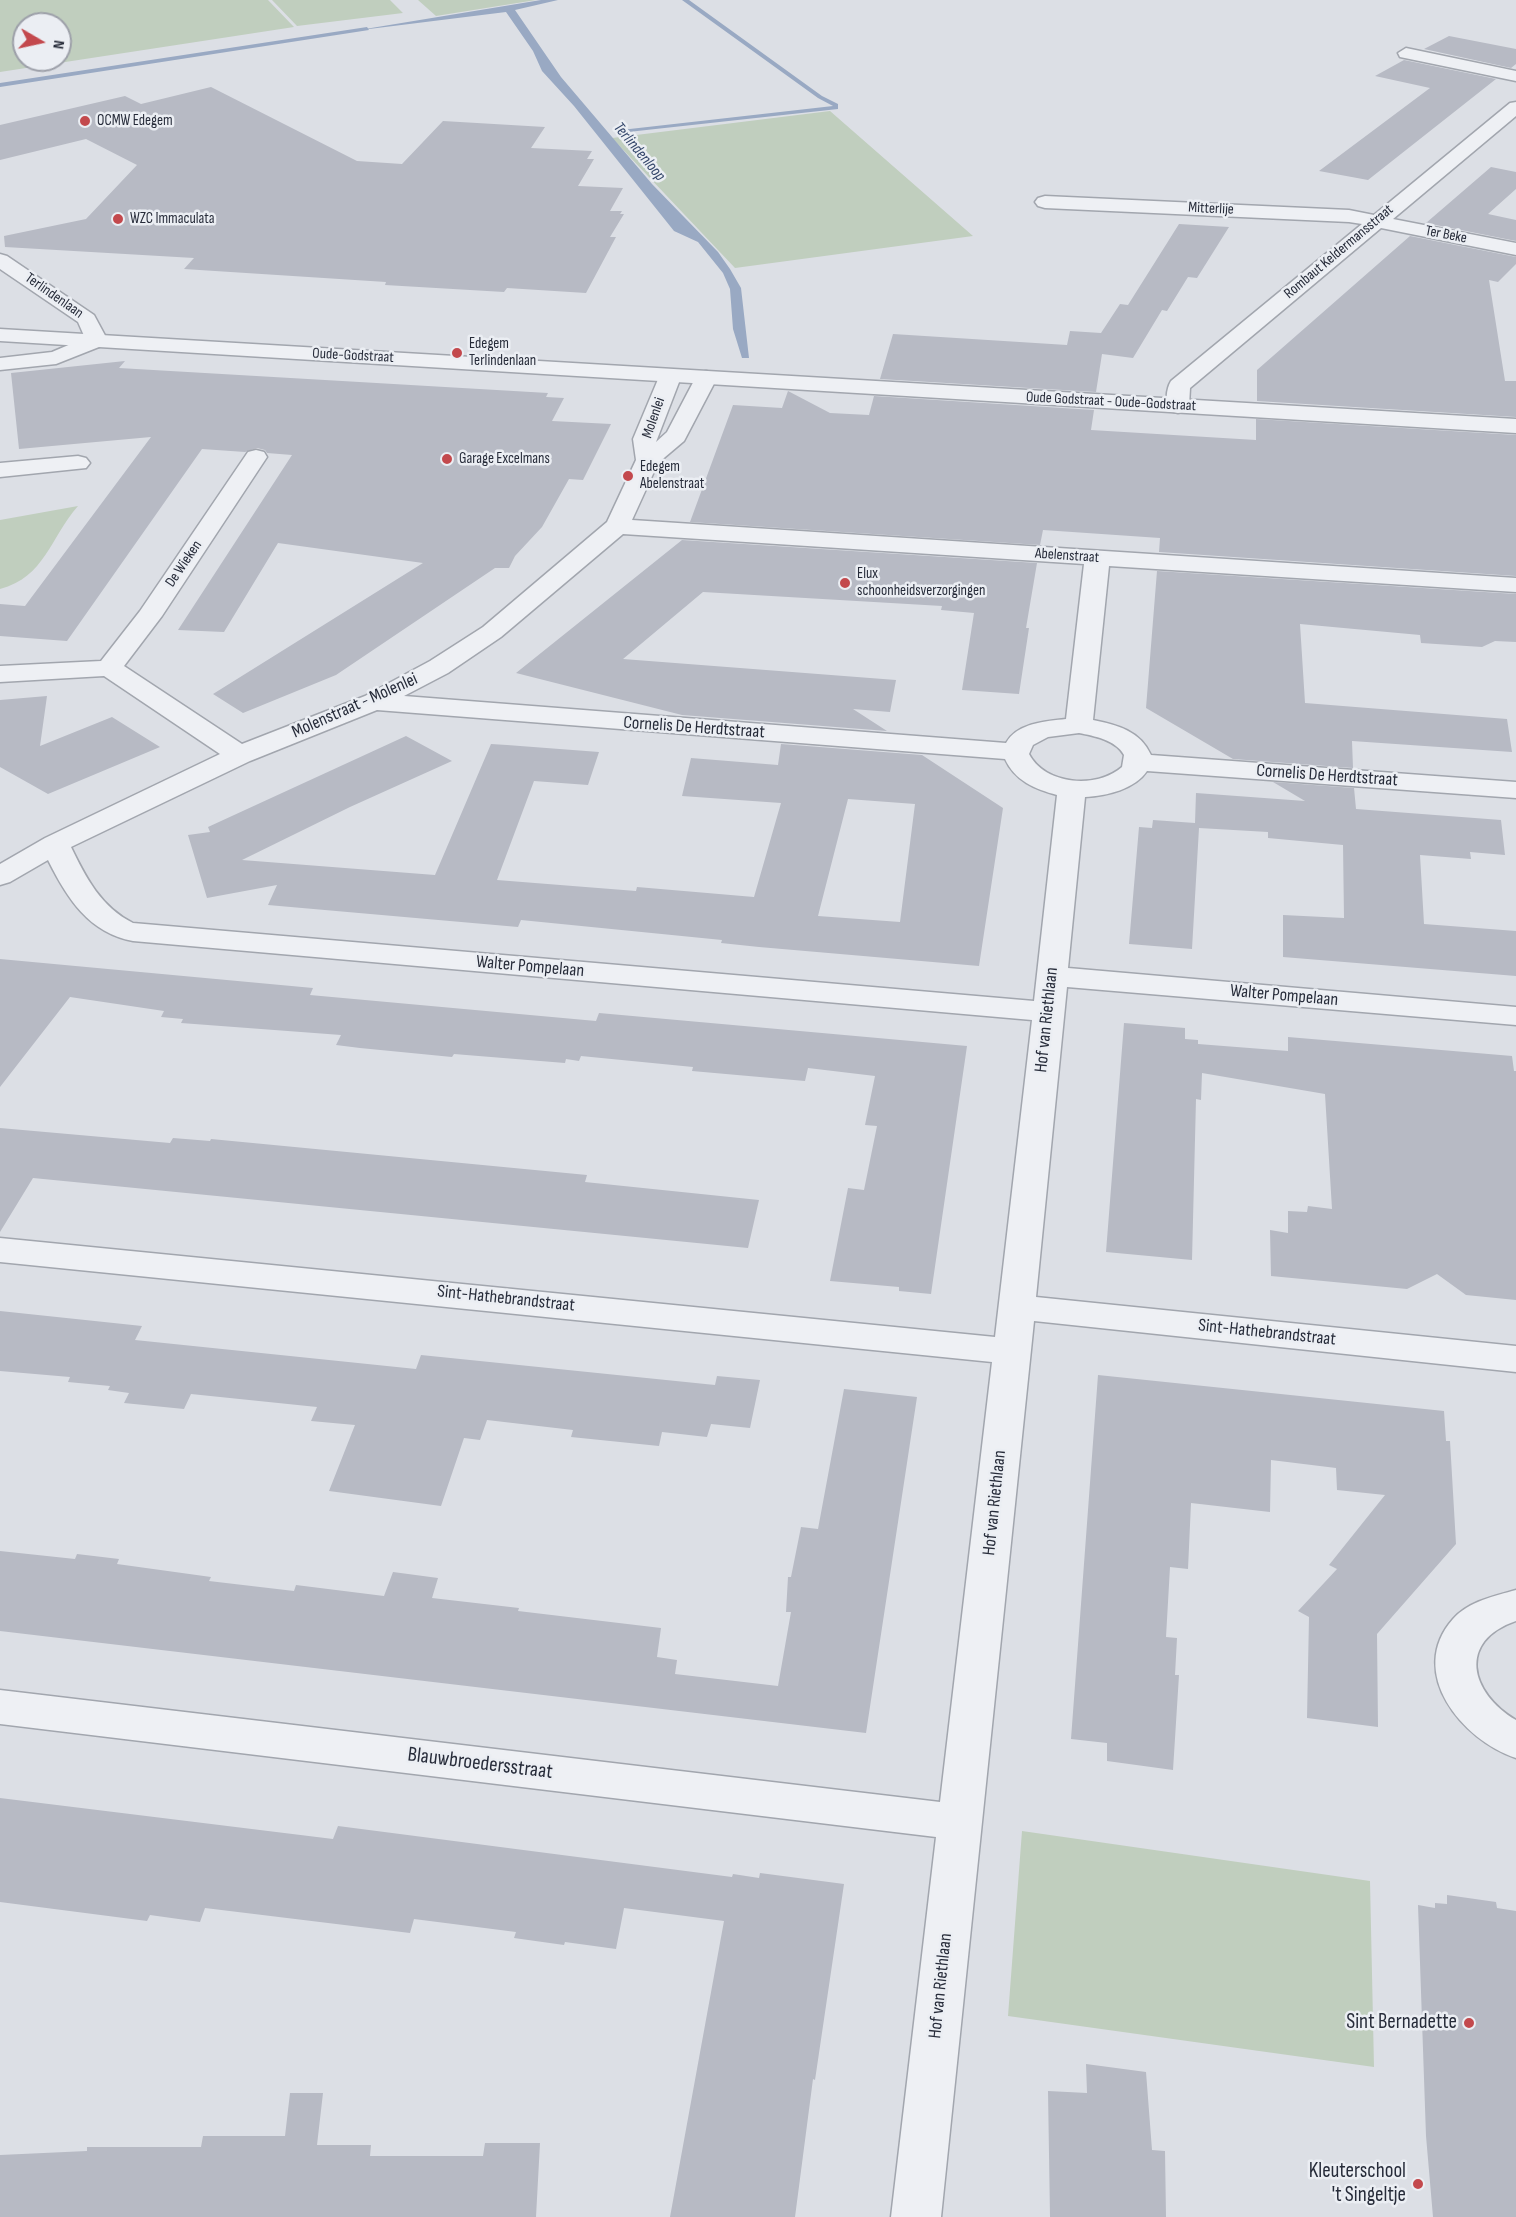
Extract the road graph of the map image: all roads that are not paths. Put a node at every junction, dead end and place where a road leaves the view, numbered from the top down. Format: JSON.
{"nodes":[{"id":1,"x":1406,"y":53,"type":"dead end"},
{"id":2,"x":1516,"y":76,"type":"edge"},
{"id":3,"x":1516,"y":107,"type":"edge"},
{"id":4,"x":1045,"y":202,"type":"dead end"},
{"id":5,"x":1377,"y":221,"type":"junction"},
{"id":6,"x":1516,"y":249,"type":"edge"},
{"id":7,"x":0,"y":260,"type":"edge"},
{"id":8,"x":0,"y":335,"type":"edge"},
{"id":9,"x":97,"y":341,"type":"junction"},
{"id":10,"x":0,"y":364,"type":"edge"},
{"id":11,"x":670,"y":377,"type":"junction"},
{"id":12,"x":706,"y":378,"type":"junction"},
{"id":13,"x":1178,"y":406,"type":"junction"},
{"id":14,"x":1516,"y":426,"type":"edge"},
{"id":15,"x":256,"y":457,"type":"dead end"},
{"id":16,"x":648,"y":460,"type":"junction"},
{"id":17,"x":78,"y":463,"type":"dead end"},
{"id":18,"x":0,"y":470,"type":"edge"},
{"id":19,"x":617,"y":526,"type":"junction"},
{"id":20,"x":1097,"y":558,"type":"junction"},
{"id":21,"x":1516,"y":585,"type":"edge"},
{"id":22,"x":110,"y":668,"type":"junction"},
{"id":23,"x":0,"y":674,"type":"edge"},
{"id":24,"x":374,"y":702,"type":"junction"},
{"id":25,"x":1079,"y":725,"type":"junction"},
{"id":26,"x":1015,"y":752,"type":"junction"},
{"id":27,"x":240,"y":755,"type":"junction"},
{"id":28,"x":1138,"y":762,"type":"junction"},
{"id":29,"x":1072,"y":788,"type":"junction"},
{"id":30,"x":1516,"y":790,"type":"edge"},
{"id":31,"x":55,"y":844,"type":"junction"},
{"id":32,"x":0,"y":876,"type":"edge"},
{"id":33,"x":1050,"y":994,"type":"junction"},
{"id":34,"x":1516,"y":1016,"type":"edge"},
{"id":35,"x":0,"y":1250,"type":"edge"},
{"id":36,"x":1017,"y":1307,"type":"junction"},
{"id":37,"x":1011,"y":1351,"type":"junction"},
{"id":38,"x":1516,"y":1359,"type":"edge"},
{"id":39,"x":1516,"y":1605,"type":"edge"},
{"id":40,"x":0,"y":1707,"type":"edge"},
{"id":41,"x":1516,"y":1741,"type":"edge"},
{"id":42,"x":959,"y":1822,"type":"junction"},
{"id":43,"x":916,"y":2217,"type":"edge"}],
"edges":[{"from":1,"to":2,"type":"street"},
{"from":3,"to":5,"type":"street","name":"Rombaut Keldermansstraat"},
{"from":4,"to":5,"type":"street","name":"Mitterlije"},
{"from":5,"to":6,"type":"street","name":"Ter Beke"},
{"from":5,"to":13,"type":"street","name":"Rombaut Keldermansstraat"},
{"from":7,"to":9,"type":"street","name":"Terlindenlaan"},
{"from":8,"to":9,"type":"street","name":"Oude-Godstraat"},
{"from":9,"to":10,"type":"street"},
{"from":9,"to":11,"type":"street","name":"Oude-Godstraat"},
{"from":11,"to":12,"type":"street","name":"Oude-Godstraat"},
{"from":11,"to":16,"type":"street","name":"Molenlei"},
{"from":12,"to":13,"type":"street","name":"Oude Godstraat - Oude-Godstraat"},
{"from":12,"to":16,"type":"street"},
{"from":13,"to":14,"type":"street","name":"Oude Godstraat - Oude-Godstraat"},
{"from":15,"to":22,"type":"street","name":"De Wieken"},
{"from":16,"to":19,"type":"street","name":"Molenstraat - Molenlei"},
{"from":17,"to":18,"type":"street"},
{"from":19,"to":20,"type":"street","name":"Abelenstraat"},
{"from":19,"to":24,"type":"street","name":"Molenstraat - Molenlei"},
{"from":20,"to":21,"type":"street","name":"Abelenstraat"},
{"from":20,"to":25,"type":"street"},
{"from":22,"to":23,"type":"street"},
{"from":22,"to":27,"type":"street"},
{"from":24,"to":26,"type":"street","name":"Cornelis De Herdtstraat"},
{"from":24,"to":27,"type":"street","name":"Molenstraat - Molenlei"},
{"from":25,"to":26,"type":"street"},
{"from":25,"to":28,"type":"street"},
{"from":26,"to":29,"type":"street"},
{"from":27,"to":31,"type":"street","name":"Molenstraat - Molenlei"},
{"from":28,"to":29,"type":"street"},
{"from":28,"to":30,"type":"street","name":"Cornelis De Herdtstraat"},
{"from":29,"to":33,"type":"street","name":"Hof van Riethlaan"},
{"from":31,"to":32,"type":"street","name":"Molenstraat - Molenlei"},
{"from":31,"to":33,"type":"street","name":"Walter Pompelaan"},
{"from":33,"to":34,"type":"street","name":"Walter Pompelaan"},
{"from":33,"to":36,"type":"street","name":"Hof van Riethlaan"},
{"from":35,"to":37,"type":"street","name":"Sint-Hathebrandstraat"},
{"from":36,"to":37,"type":"street","name":"Hof van Riethlaan"},
{"from":36,"to":38,"type":"street","name":"Sint-Hathebrandstraat"},
{"from":37,"to":42,"type":"street","name":"Hof van Riethlaan"},
{"from":39,"to":41,"type":"street"},
{"from":40,"to":42,"type":"street","name":"Blauwbroedersstraat"},
{"from":42,"to":43,"type":"street","name":"Hof van Riethlaan"}]}
